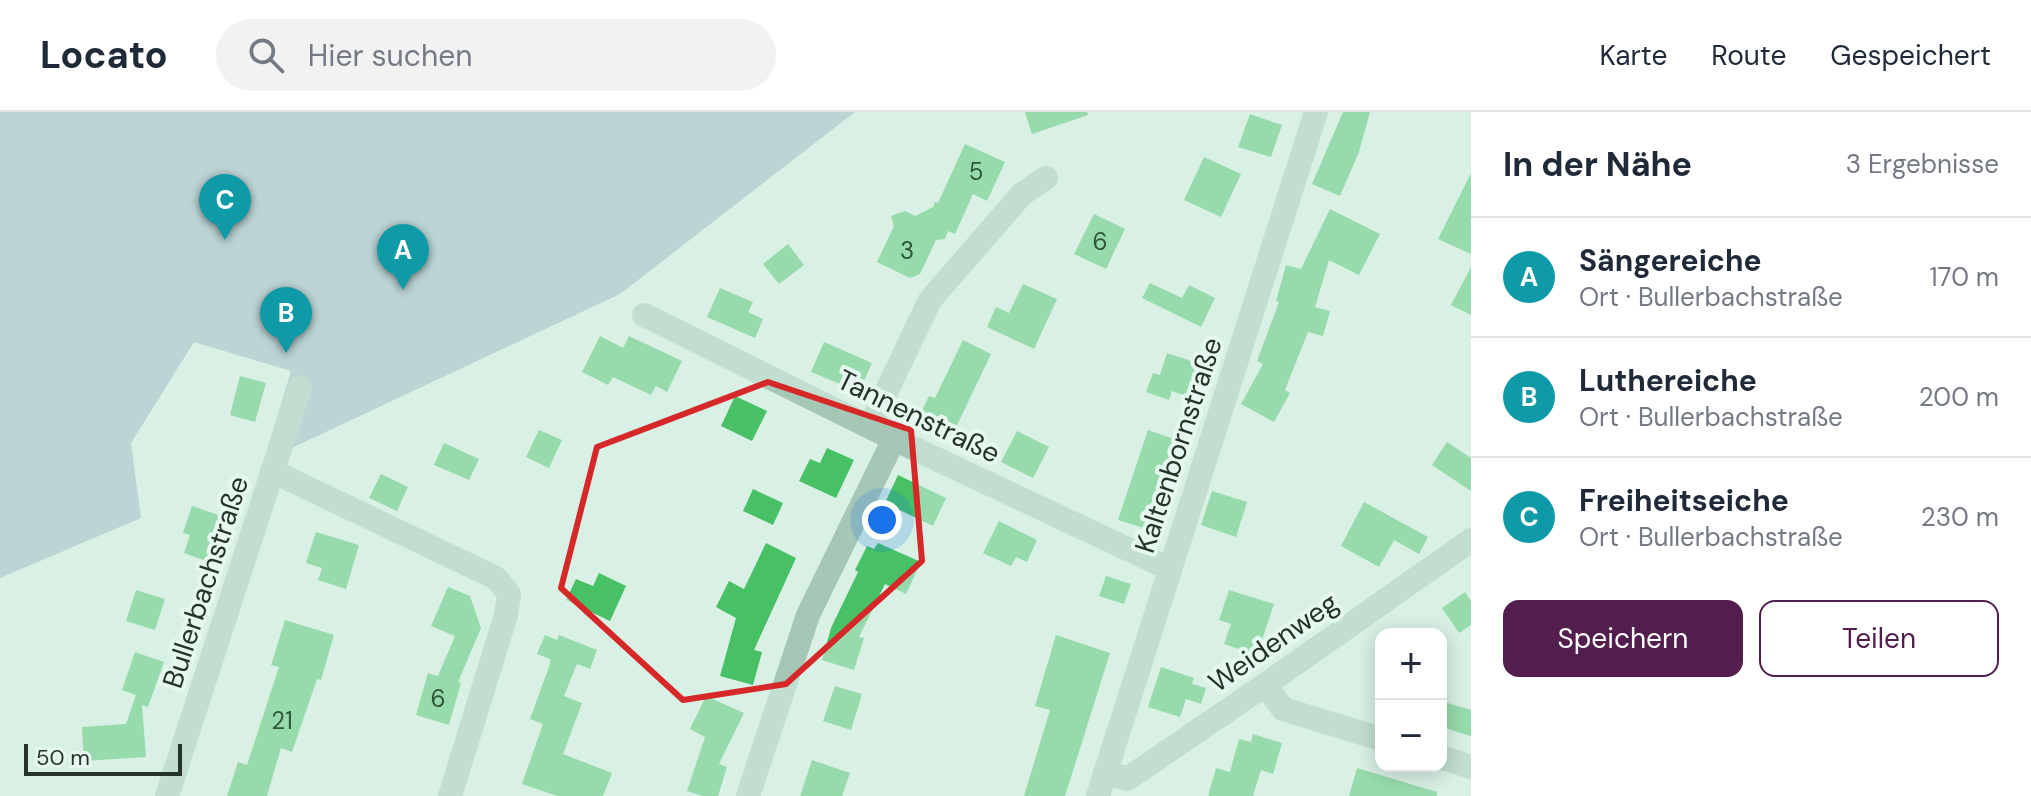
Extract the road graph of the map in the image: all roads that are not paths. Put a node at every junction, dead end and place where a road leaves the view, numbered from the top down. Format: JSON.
{"nodes":[{"id":1,"x":1316,"y":112,"type":"edge"},
{"id":2,"x":1046,"y":178,"type":"dead end"},
{"id":3,"x":644,"y":315,"type":"dead end"},
{"id":4,"x":300,"y":387,"type":"dead end"},
{"id":5,"x":870,"y":426,"type":"junction"},
{"id":6,"x":894,"y":439,"type":"junction"},
{"id":7,"x":272,"y":471,"type":"junction"},
{"id":8,"x":1471,"y":540,"type":"edge"},
{"id":9,"x":1170,"y":569,"type":"junction"},
{"id":10,"x":1265,"y":685,"type":"junction"},
{"id":11,"x":1375,"y":737,"type":"edge"},
{"id":12,"x":1447,"y":759,"type":"edge"},
{"id":13,"x":1471,"y":767,"type":"edge"},
{"id":14,"x":1105,"y":772,"type":"junction"},
{"id":15,"x":167,"y":796,"type":"edge"},
{"id":16,"x":450,"y":796,"type":"edge"},
{"id":17,"x":748,"y":796,"type":"edge"},
{"id":18,"x":1098,"y":796,"type":"edge"}],
"edges":[{"from":1,"to":9,"type":"street","name":"Kaltenbornstraße"},
{"from":2,"to":5,"type":"street"},
{"from":3,"to":5,"type":"street","name":"Tannenstraße"},
{"from":4,"to":7,"type":"street","name":"Bullerbachstraße"},
{"from":5,"to":6,"type":"street","name":"Tannenstraße"},
{"from":6,"to":9,"type":"street","name":"Tannenstraße"},
{"from":6,"to":17,"type":"street"},
{"from":7,"to":15,"type":"street","name":"Bullerbachstraße"},
{"from":7,"to":16,"type":"street"},
{"from":8,"to":10,"type":"street","name":"Weidenweg"},
{"from":9,"to":14,"type":"street","name":"Kaltenbornstraße"},
{"from":10,"to":11,"type":"street"},
{"from":10,"to":14,"type":"street","name":"Weidenweg"},
{"from":12,"to":13,"type":"street"},
{"from":14,"to":18,"type":"street","name":"Kaltenbornstraße"}]}
